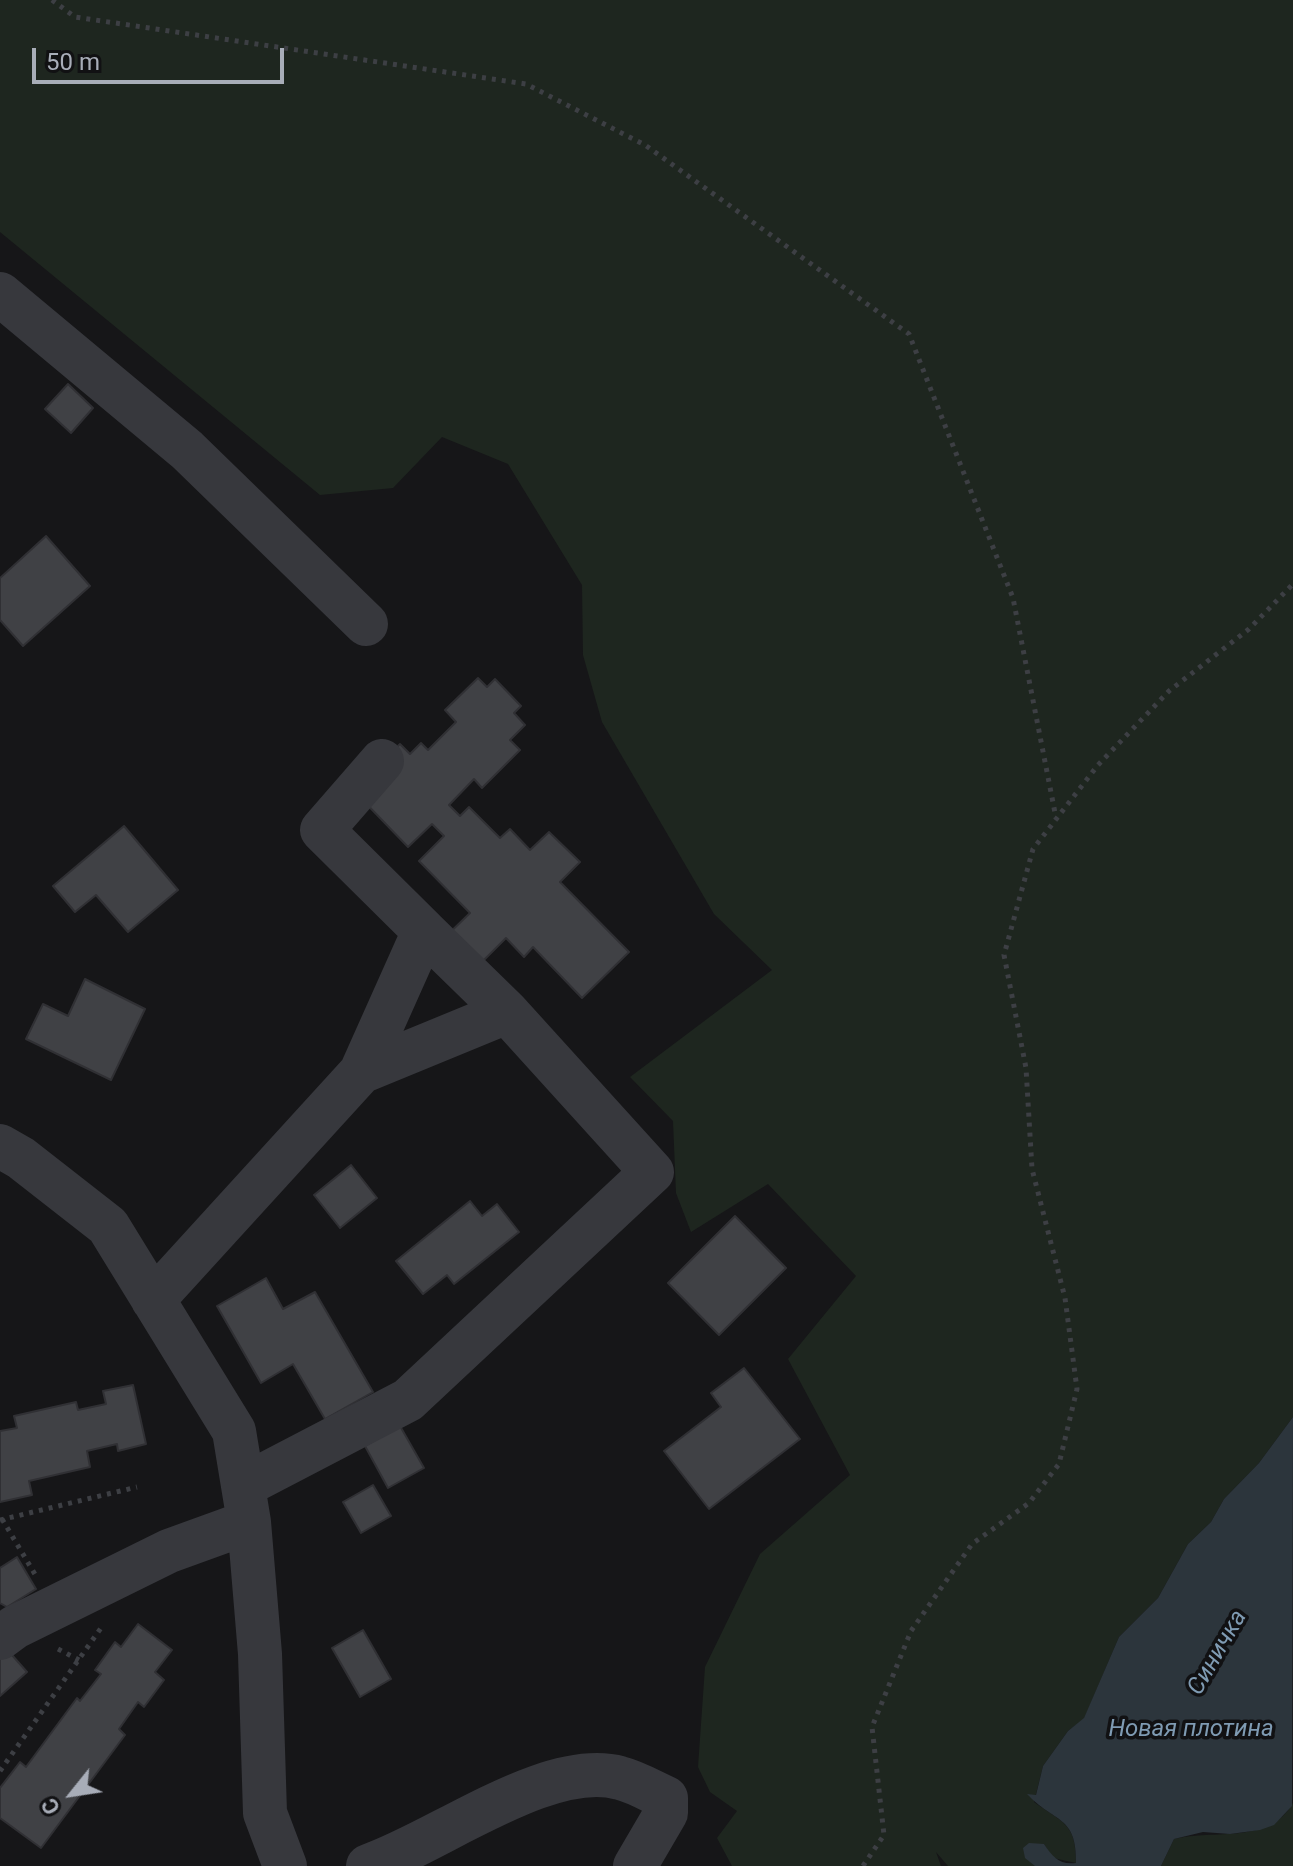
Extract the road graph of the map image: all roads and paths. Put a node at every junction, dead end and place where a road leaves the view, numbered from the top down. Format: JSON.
{"nodes":[{"id":1,"x":52,"y":0,"type":"edge"},
{"id":2,"x":0,"y":294,"type":"edge"},
{"id":3,"x":1293,"y":584,"type":"edge"},
{"id":4,"x":366,"y":624,"type":"dead end"},
{"id":5,"x":382,"y":761,"type":"dead end"},
{"id":6,"x":1056,"y":819,"type":"junction"},
{"id":7,"x":424,"y":931,"type":"junction"},
{"id":8,"x":507,"y":1012,"type":"junction"},
{"id":9,"x":361,"y":1072,"type":"junction"},
{"id":10,"x":0,"y":1146,"type":"edge"},
{"id":11,"x":153,"y":1300,"type":"junction"},
{"id":12,"x":137,"y":1487,"type":"dead end"},
{"id":13,"x":246,"y":1504,"type":"junction"},
{"id":14,"x":1,"y":1520,"type":"edge"},
{"id":15,"x":55,"y":1608,"type":"junction"},
{"id":16,"x":106,"y":1622,"type":"dead end"},
{"id":17,"x":0,"y":1638,"type":"edge"},
{"id":18,"x":0,"y":1771,"type":"edge"},
{"id":19,"x":285,"y":1866,"type":"edge"},
{"id":20,"x":368,"y":1866,"type":"edge"},
{"id":21,"x":635,"y":1866,"type":"edge"},
{"id":22,"x":863,"y":1866,"type":"edge"}],
"edges":[{"from":1,"to":6,"type":"path"},
{"from":2,"to":4,"type":"lane"},
{"from":3,"to":6,"type":"path"},
{"from":5,"to":7,"type":"lane"},
{"from":6,"to":22,"type":"path"},
{"from":7,"to":8,"type":"lane"},
{"from":7,"to":9,"type":"lane"},
{"from":8,"to":9,"type":"lane"},
{"from":8,"to":13,"type":"lane"},
{"from":9,"to":11,"type":"lane"},
{"from":10,"to":11,"type":"lane"},
{"from":11,"to":13,"type":"lane"},
{"from":12,"to":14,"type":"path"},
{"from":13,"to":15,"type":"lane"},
{"from":13,"to":19,"type":"lane"},
{"from":14,"to":15,"type":"path"},
{"from":15,"to":17,"type":"lane"},
{"from":16,"to":18,"type":"path"},
{"from":20,"to":21,"type":"lane"}]}
